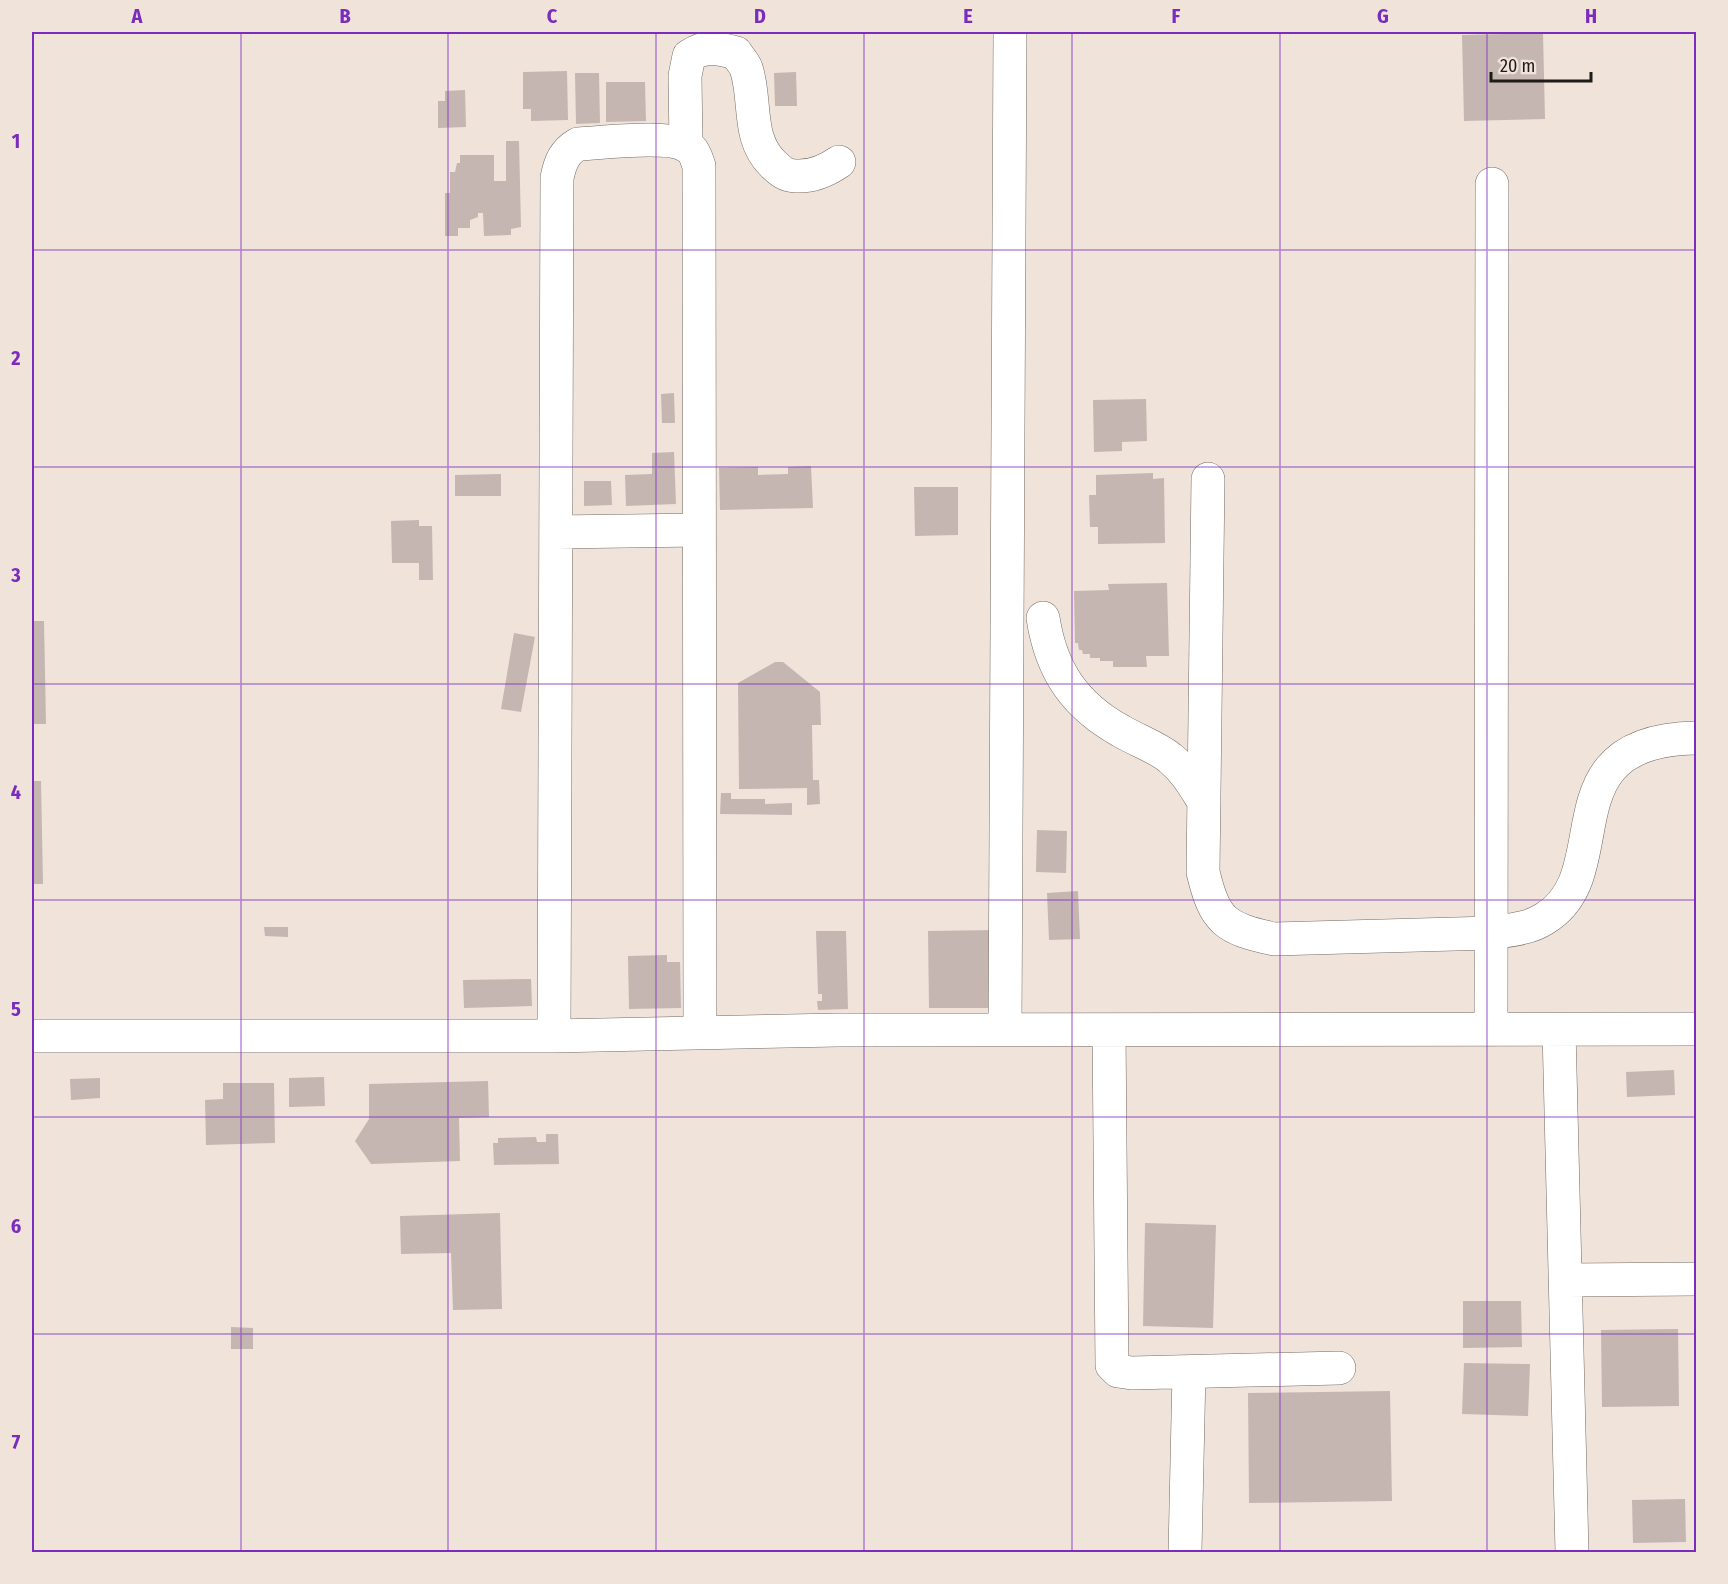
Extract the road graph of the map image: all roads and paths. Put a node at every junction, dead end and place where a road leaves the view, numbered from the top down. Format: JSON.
{"nodes":[{"id":1,"x":1010,"y":32,"type":"edge"},
{"id":2,"x":686,"y":146,"type":"junction"},
{"id":3,"x":839,"y":162,"type":"dead end"},
{"id":4,"x":1492,"y":184,"type":"dead end"},
{"id":5,"x":1208,"y":478,"type":"dead end"},
{"id":6,"x":699,"y":530,"type":"junction"},
{"id":7,"x":556,"y":532,"type":"junction"},
{"id":8,"x":1042,"y":618,"type":"dead end"},
{"id":9,"x":1696,"y":738,"type":"edge"},
{"id":10,"x":1204,"y":801,"type":"junction"},
{"id":11,"x":1491,"y":933,"type":"junction"},
{"id":12,"x":1696,"y":1029,"type":"edge"},
{"id":13,"x":1005,"y":1030,"type":"junction"},
{"id":14,"x":1108,"y":1030,"type":"junction"},
{"id":15,"x":1491,"y":1030,"type":"junction"},
{"id":16,"x":1559,"y":1030,"type":"junction"},
{"id":17,"x":700,"y":1032,"type":"junction"},
{"id":18,"x":32,"y":1036,"type":"edge"},
{"id":19,"x":554,"y":1036,"type":"junction"},
{"id":20,"x":1696,"y":1279,"type":"edge"},
{"id":21,"x":1568,"y":1280,"type":"junction"},
{"id":22,"x":1339,"y":1368,"type":"dead end"},
{"id":23,"x":1189,"y":1372,"type":"junction"},
{"id":24,"x":1185,"y":1552,"type":"edge"},
{"id":25,"x":1572,"y":1552,"type":"edge"}],
"edges":[{"from":1,"to":13,"type":"street"},
{"from":2,"to":3,"type":"street"},
{"from":2,"to":6,"type":"street"},
{"from":2,"to":7,"type":"street"},
{"from":4,"to":11,"type":"street"},
{"from":5,"to":10,"type":"street"},
{"from":6,"to":7,"type":"street"},
{"from":6,"to":17,"type":"street"},
{"from":7,"to":19,"type":"street"},
{"from":8,"to":10,"type":"street"},
{"from":9,"to":11,"type":"street"},
{"from":10,"to":11,"type":"street"},
{"from":11,"to":15,"type":"street"},
{"from":12,"to":16,"type":"street"},
{"from":13,"to":14,"type":"street"},
{"from":13,"to":17,"type":"street"},
{"from":14,"to":15,"type":"street"},
{"from":14,"to":23,"type":"street"},
{"from":15,"to":16,"type":"street"},
{"from":16,"to":21,"type":"street"},
{"from":17,"to":19,"type":"street"},
{"from":18,"to":19,"type":"street"},
{"from":20,"to":21,"type":"street"},
{"from":21,"to":25,"type":"street"},
{"from":22,"to":23,"type":"street"},
{"from":23,"to":24,"type":"street"}]}
